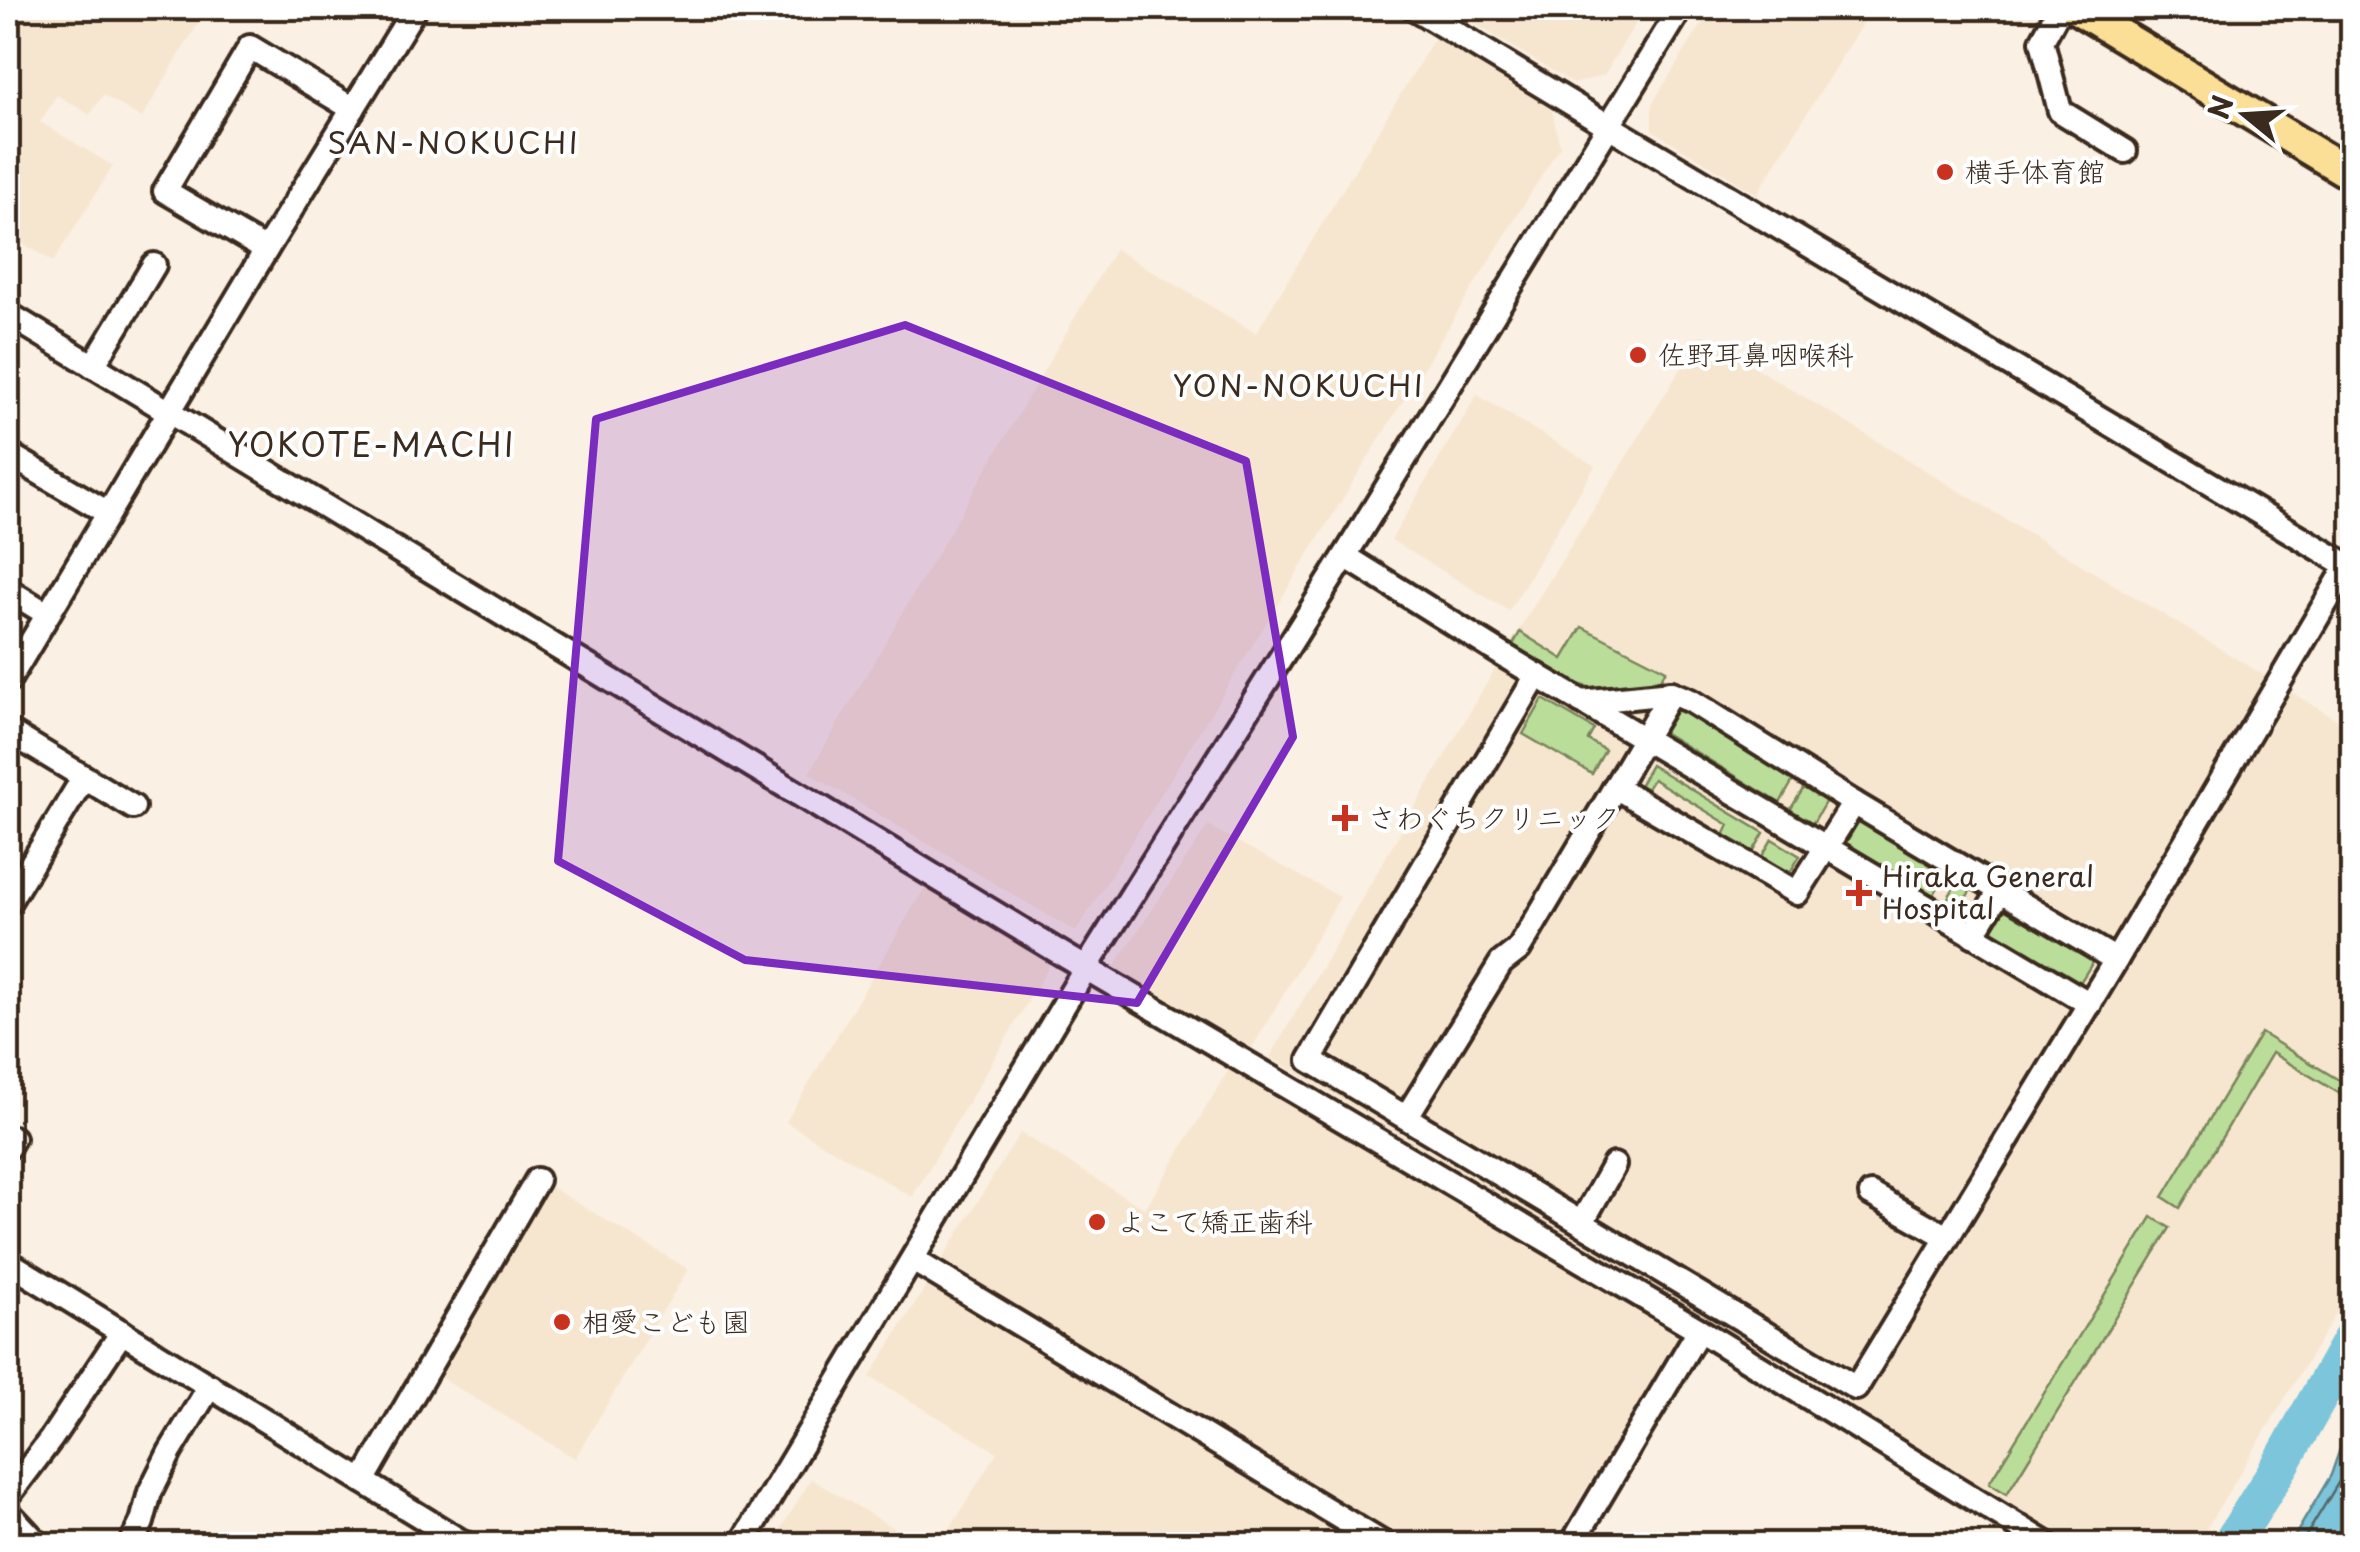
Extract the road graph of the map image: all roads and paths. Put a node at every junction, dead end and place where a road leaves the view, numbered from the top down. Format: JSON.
{"nodes":[{"id":1,"x":415,"y":8,"type":"edge"},
{"id":2,"x":1414,"y":8,"type":"edge"},
{"id":3,"x":1680,"y":8,"type":"edge"},
{"id":4,"x":2060,"y":8,"type":"edge"},
{"id":5,"x":2076,"y":8,"type":"edge"},
{"id":6,"x":1439,"y":14,"type":"edge"},
{"id":7,"x":352,"y":109,"type":"junction"},
{"id":8,"x":1607,"y":125,"type":"junction"},
{"id":9,"x":2126,"y":151,"type":"dead end"},
{"id":10,"x":2352,"y":175,"type":"edge"},
{"id":11,"x":266,"y":250,"type":"junction"},
{"id":12,"x":154,"y":265,"type":"dead end"},
{"id":13,"x":8,"y":314,"type":"edge"},
{"id":14,"x":92,"y":366,"type":"junction"},
{"id":15,"x":168,"y":412,"type":"junction"},
{"id":16,"x":10,"y":455,"type":"dead end"},
{"id":17,"x":108,"y":513,"type":"junction"},
{"id":18,"x":1345,"y":556,"type":"junction"},
{"id":19,"x":2350,"y":567,"type":"edge"},
{"id":20,"x":8,"y":590,"type":"edge"},
{"id":21,"x":47,"y":614,"type":"junction"},
{"id":22,"x":1537,"y":675,"type":"junction"},
{"id":23,"x":8,"y":681,"type":"edge"},
{"id":24,"x":1671,"y":693,"type":"junction"},
{"id":25,"x":1641,"y":696,"type":"junction"},
{"id":26,"x":1581,"y":702,"type":"junction"},
{"id":27,"x":1648,"y":729,"type":"junction"},
{"id":28,"x":8,"y":731,"type":"edge"},
{"id":29,"x":84,"y":777,"type":"junction"},
{"id":30,"x":1615,"y":787,"type":"junction"},
{"id":31,"x":1854,"y":803,"type":"junction"},
{"id":32,"x":133,"y":808,"type":"dead end"},
{"id":33,"x":1826,"y":847,"type":"junction"},
{"id":34,"x":2000,"y":891,"type":"junction"},
{"id":35,"x":10,"y":895,"type":"edge"},
{"id":36,"x":1973,"y":935,"type":"junction"},
{"id":37,"x":2116,"y":960,"type":"junction"},
{"id":38,"x":1086,"y":968,"type":"junction"},
{"id":39,"x":2090,"y":1004,"type":"junction"},
{"id":40,"x":1407,"y":1116,"type":"junction"},
{"id":41,"x":1614,"y":1166,"type":"dead end"},
{"id":42,"x":537,"y":1180,"type":"dead end"},
{"id":43,"x":1871,"y":1194,"type":"dead end"},
{"id":44,"x":1582,"y":1222,"type":"junction"},
{"id":45,"x":1947,"y":1238,"type":"junction"},
{"id":46,"x":913,"y":1260,"type":"junction"},
{"id":47,"x":8,"y":1262,"type":"edge"},
{"id":48,"x":1699,"y":1330,"type":"junction"},
{"id":49,"x":122,"y":1332,"type":"junction"},
{"id":50,"x":210,"y":1386,"type":"junction"},
{"id":51,"x":363,"y":1482,"type":"junction"},
{"id":52,"x":8,"y":1496,"type":"edge"},
{"id":53,"x":8,"y":1512,"type":"edge"},
{"id":54,"x":38,"y":1544,"type":"edge"},
{"id":55,"x":130,"y":1544,"type":"edge"},
{"id":56,"x":464,"y":1544,"type":"edge"},
{"id":57,"x":742,"y":1544,"type":"edge"},
{"id":58,"x":1384,"y":1544,"type":"edge"},
{"id":59,"x":1572,"y":1544,"type":"edge"},
{"id":60,"x":2047,"y":1544,"type":"edge"}],
"edges":[{"from":1,"to":7,"type":"street"},
{"from":2,"to":6,"type":"street"},
{"from":3,"to":8,"type":"street"},
{"from":4,"to":9,"type":"street"},
{"from":5,"to":10,"type":"main road"},
{"from":6,"to":8,"type":"street"},
{"from":7,"to":11,"type":"street"},
{"from":7,"to":11,"type":"street"},
{"from":8,"to":18,"type":"street"},
{"from":8,"to":19,"type":"street"},
{"from":11,"to":15,"type":"street"},
{"from":12,"to":14,"type":"street"},
{"from":13,"to":14,"type":"street"},
{"from":14,"to":15,"type":"street"},
{"from":15,"to":17,"type":"street"},
{"from":15,"to":38,"type":"street"},
{"from":16,"to":17,"type":"street"},
{"from":17,"to":21,"type":"street"},
{"from":18,"to":22,"type":"street"},
{"from":18,"to":38,"type":"street"},
{"from":19,"to":37,"type":"street"},
{"from":20,"to":21,"type":"street"},
{"from":21,"to":23,"type":"street"},
{"from":22,"to":26,"type":"street"},
{"from":22,"to":40,"type":"street"},
{"from":24,"to":25,"type":"street"},
{"from":24,"to":27,"type":"street"},
{"from":24,"to":31,"type":"street"},
{"from":25,"to":26,"type":"street"},
{"from":25,"to":27,"type":"street"},
{"from":26,"to":27,"type":"street"},
{"from":27,"to":30,"type":"street"},
{"from":27,"to":33,"type":"street"},
{"from":28,"to":29,"type":"street"},
{"from":29,"to":32,"type":"street"},
{"from":29,"to":35,"type":"street"},
{"from":30,"to":33,"type":"street"},
{"from":30,"to":40,"type":"street"},
{"from":31,"to":33,"type":"street"},
{"from":31,"to":34,"type":"street"},
{"from":33,"to":36,"type":"street"},
{"from":34,"to":36,"type":"street"},
{"from":34,"to":37,"type":"street"},
{"from":36,"to":39,"type":"street"},
{"from":37,"to":39,"type":"street"},
{"from":38,"to":46,"type":"street"},
{"from":38,"to":48,"type":"street"},
{"from":39,"to":45,"type":"street"},
{"from":40,"to":44,"type":"street"},
{"from":41,"to":44,"type":"street"},
{"from":42,"to":51,"type":"street"},
{"from":43,"to":45,"type":"street"},
{"from":44,"to":45,"type":"street"},
{"from":46,"to":57,"type":"street"},
{"from":46,"to":58,"type":"street"},
{"from":47,"to":49,"type":"street"},
{"from":48,"to":59,"type":"street"},
{"from":48,"to":60,"type":"street"},
{"from":49,"to":50,"type":"street"},
{"from":49,"to":52,"type":"street"},
{"from":50,"to":51,"type":"street"},
{"from":50,"to":55,"type":"street"},
{"from":51,"to":56,"type":"street"},
{"from":53,"to":54,"type":"street"}]}
